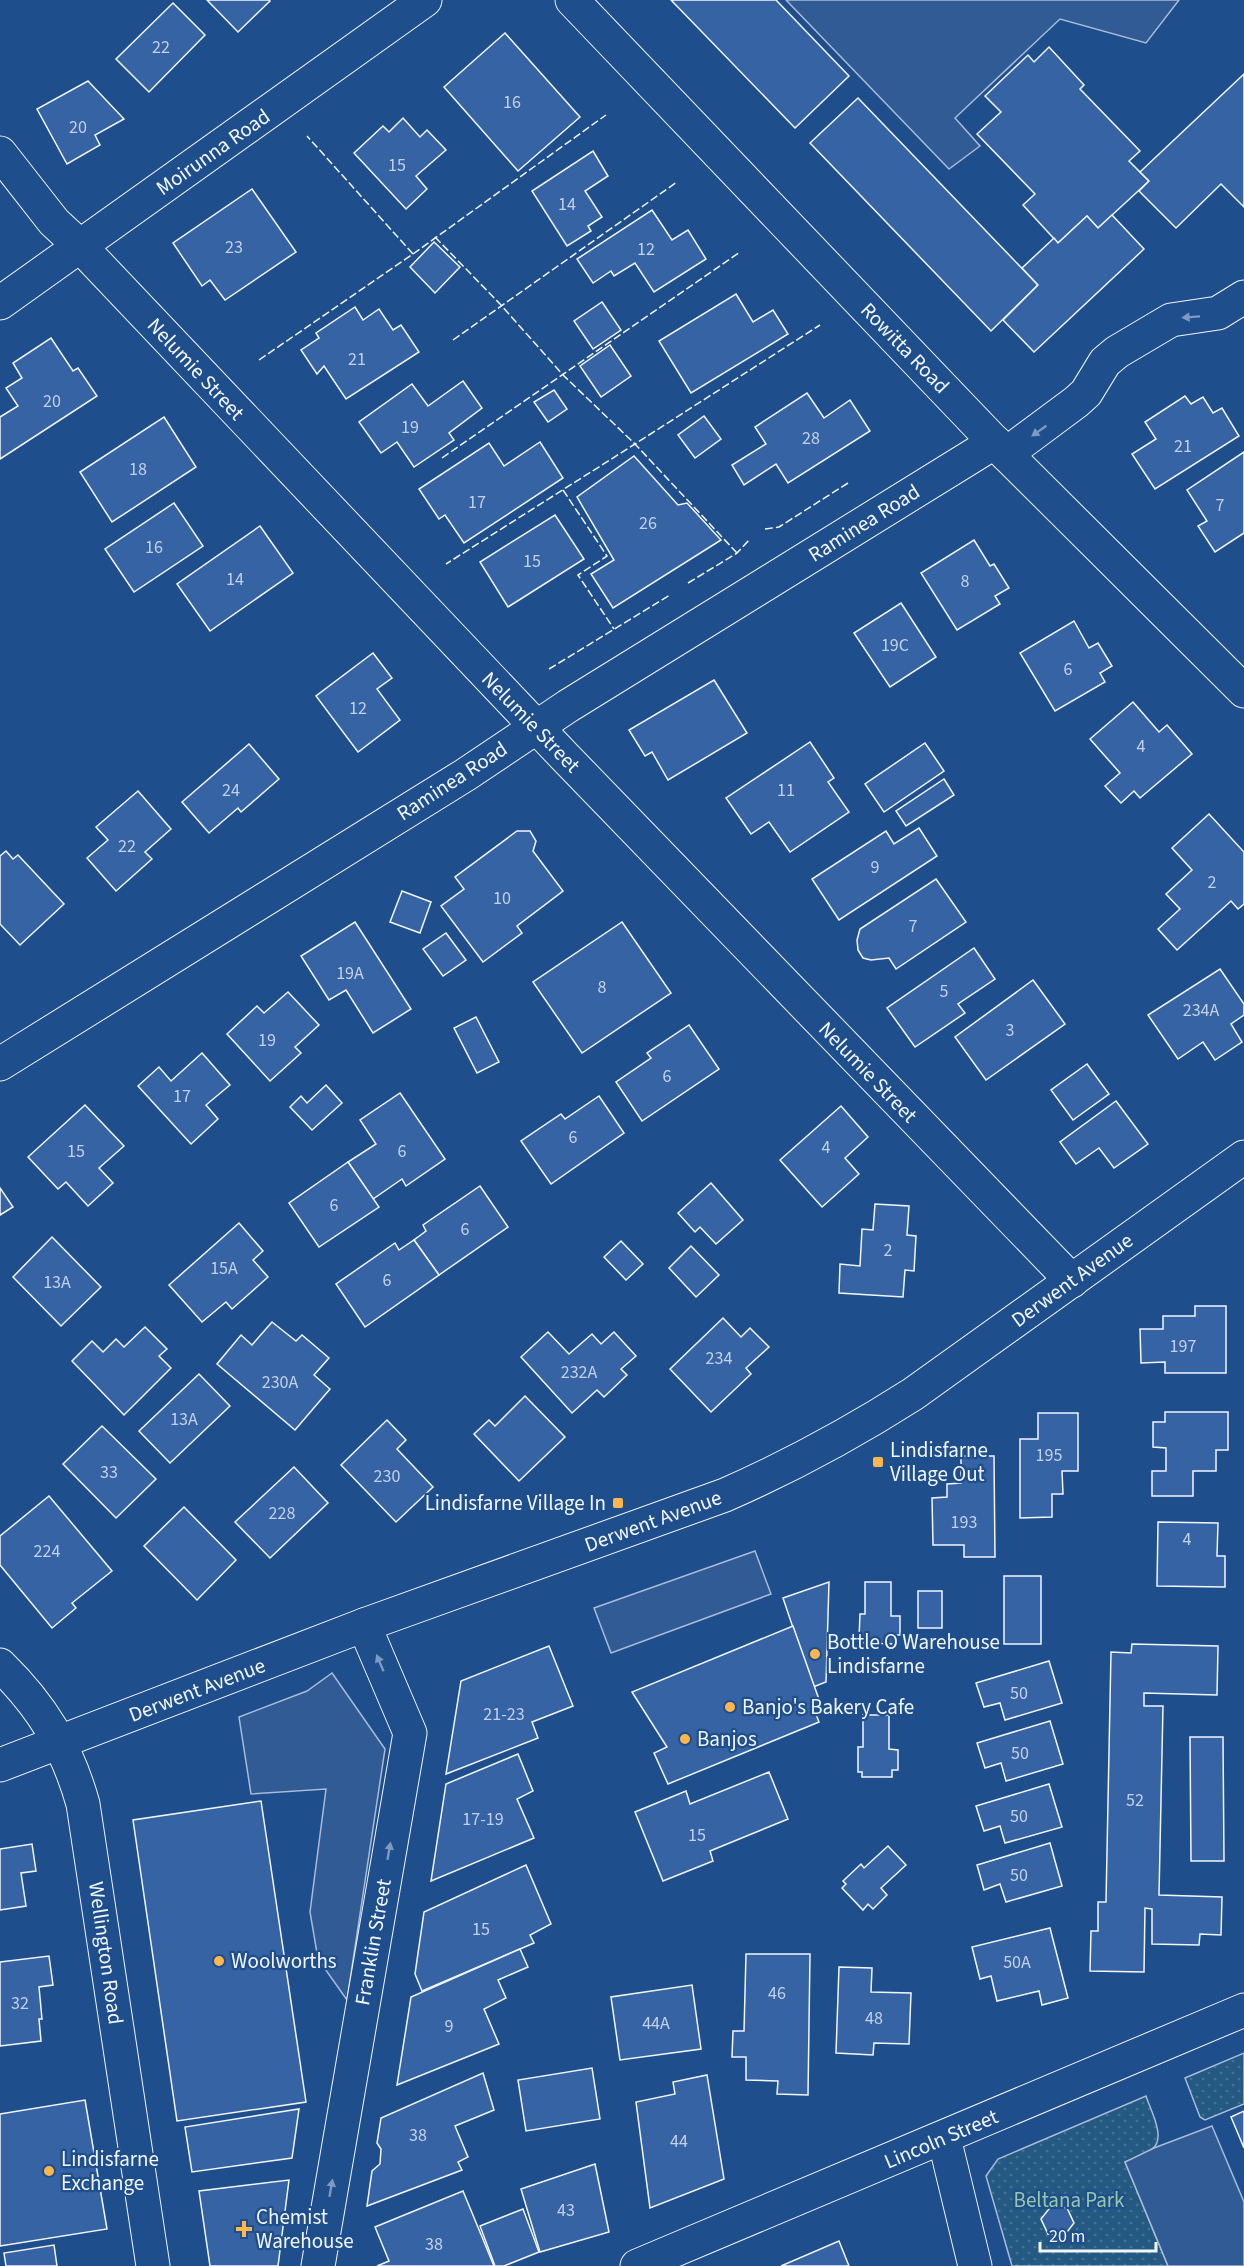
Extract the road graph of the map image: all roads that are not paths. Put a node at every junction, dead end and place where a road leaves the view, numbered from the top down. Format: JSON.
{"nodes":[{"id":1,"x":425,"y":0,"type":"edge"},
{"id":2,"x":572,"y":0,"type":"edge"},
{"id":3,"x":0,"y":153,"type":"edge"},
{"id":4,"x":80,"y":246,"type":"junction"},
{"id":5,"x":1244,"y":297,"type":"edge"},
{"id":6,"x":0,"y":303,"type":"edge"},
{"id":7,"x":1001,"y":448,"type":"junction"},
{"id":8,"x":1244,"y":691,"type":"edge"},
{"id":9,"x":536,"y":727,"type":"junction"},
{"id":10,"x":0,"y":1064,"type":"edge"},
{"id":11,"x":1244,"y":1157,"type":"edge"},
{"id":12,"x":1072,"y":1281,"type":"junction"},
{"id":13,"x":364,"y":1625,"type":"junction"},
{"id":14,"x":0,"y":1665,"type":"edge"},
{"id":15,"x":61,"y":1743,"type":"junction"},
{"id":16,"x":0,"y":1765,"type":"edge"},
{"id":17,"x":1244,"y":2010,"type":"edge"},
{"id":18,"x":944,"y":2138,"type":"junction"},
{"id":19,"x":153,"y":2266,"type":"edge"},
{"id":20,"x":318,"y":2266,"type":"edge"},
{"id":21,"x":637,"y":2266,"type":"edge"},
{"id":22,"x":975,"y":2266,"type":"edge"}],
"edges":[{"from":1,"to":4,"type":"street","name":"Moirunna Road"},
{"from":2,"to":7,"type":"street","name":"Rowitta Road"},
{"from":3,"to":4,"type":"street","name":"Nelumie Street"},
{"from":4,"to":6,"type":"street","name":"Moirunna Road"},
{"from":4,"to":9,"type":"street","name":"Nelumie Street"},
{"from":5,"to":7,"type":"street","name":"Raminea Road","one_way":true},
{"from":7,"to":8,"type":"street","name":"Rowitta Road"},
{"from":7,"to":9,"type":"street","name":"Raminea Road"},
{"from":9,"to":10,"type":"street","name":"Raminea Road"},
{"from":9,"to":12,"type":"street","name":"Nelumie Street"},
{"from":11,"to":12,"type":"street","name":"Derwent Avenue"},
{"from":12,"to":13,"type":"street","name":"Derwent Avenue"},
{"from":13,"to":15,"type":"street","name":"Derwent Avenue"},
{"from":20,"to":13,"type":"street","name":"Franklin Street","one_way":true},
{"from":14,"to":15,"type":"street","name":"Wellington Road"},
{"from":15,"to":16,"type":"street","name":"Derwent Avenue"},
{"from":15,"to":19,"type":"street","name":"Wellington Road"},
{"from":17,"to":18,"type":"street","name":"Lincoln Street"},
{"from":18,"to":21,"type":"street","name":"Lincoln Street"},
{"from":18,"to":22,"type":"street"}]}
